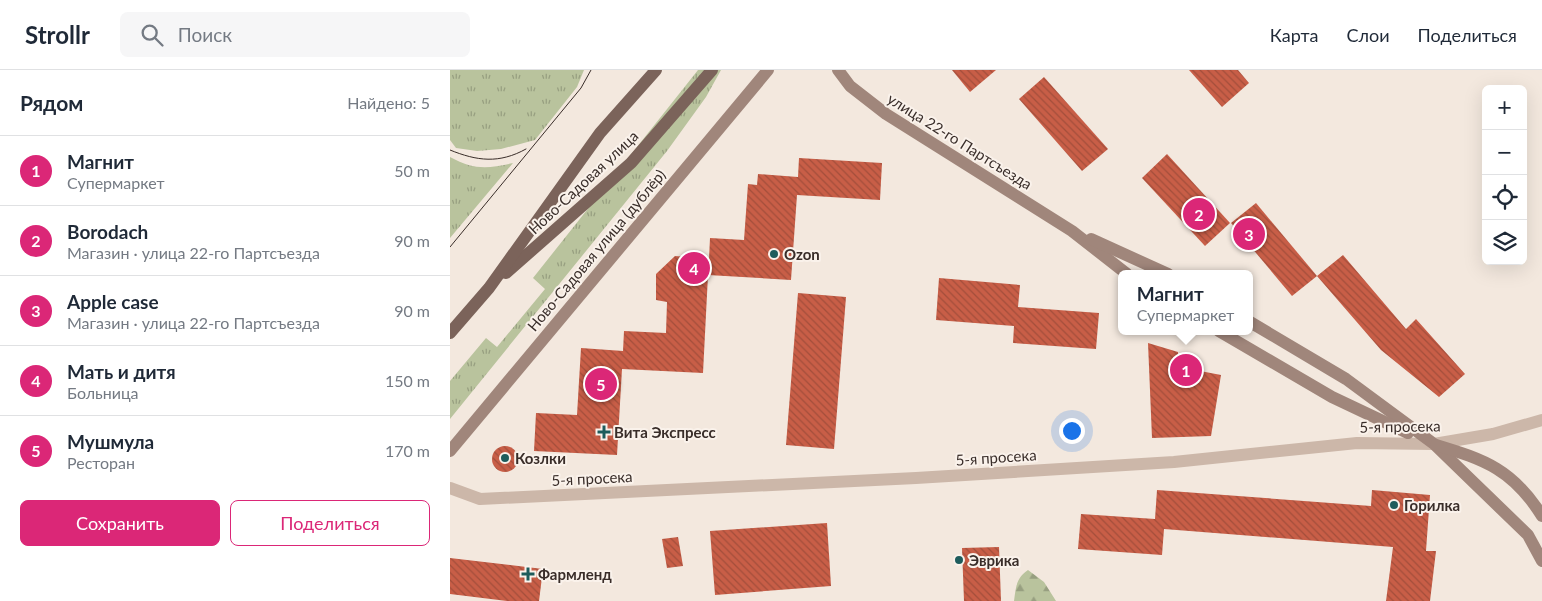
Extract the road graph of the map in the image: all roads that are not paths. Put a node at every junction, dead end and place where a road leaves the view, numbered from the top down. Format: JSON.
{"nodes":[{"id":1,"x":712,"y":70,"type":"edge"},
{"id":2,"x":768,"y":70,"type":"edge"},
{"id":3,"x":838,"y":70,"type":"edge"},
{"id":4,"x":654,"y":72,"type":"edge"},
{"id":5,"x":1072,"y":231,"type":"junction"},
{"id":6,"x":1122,"y":270,"type":"edge"},
{"id":7,"x":1159,"y":270,"type":"edge"},
{"id":8,"x":490,"y":288,"type":"junction"},
{"id":9,"x":1253,"y":324,"type":"edge"},
{"id":10,"x":450,"y":333,"type":"edge"},
{"id":11,"x":1226,"y":335,"type":"edge"},
{"id":12,"x":1542,"y":420,"type":"edge"},
{"id":13,"x":1434,"y":444,"type":"junction"},
{"id":14,"x":450,"y":451,"type":"edge"},
{"id":15,"x":450,"y":488,"type":"edge"},
{"id":16,"x":1542,"y":516,"type":"edge"},
{"id":17,"x":1542,"y":562,"type":"edge"}],
"edges":[{"from":1,"to":8,"type":"main road","name":"Ново-Садовая улица"},
{"from":2,"to":14,"type":"main road","name":"Ново-Садовая улица (дублёр)"},
{"from":3,"to":5,"type":"main road","name":"улица 22-го Партсъезда"},
{"from":4,"to":8,"type":"main road","name":"Ново-Садовая улица"},
{"from":5,"to":6,"type":"main road","name":"улица 22-го Партсъезда"},
{"from":5,"to":7,"type":"main road","name":"улица 22-го Партсъезда"},
{"from":8,"to":10,"type":"main road","name":"Ново-Садовая улица"},
{"from":9,"to":13,"type":"main road"},
{"from":11,"to":13,"type":"main road"},
{"from":12,"to":13,"type":"street","name":"5-я просека"},
{"from":13,"to":15,"type":"street","name":"5-я просека"},
{"from":13,"to":16,"type":"main road"},
{"from":13,"to":17,"type":"main road"}]}
